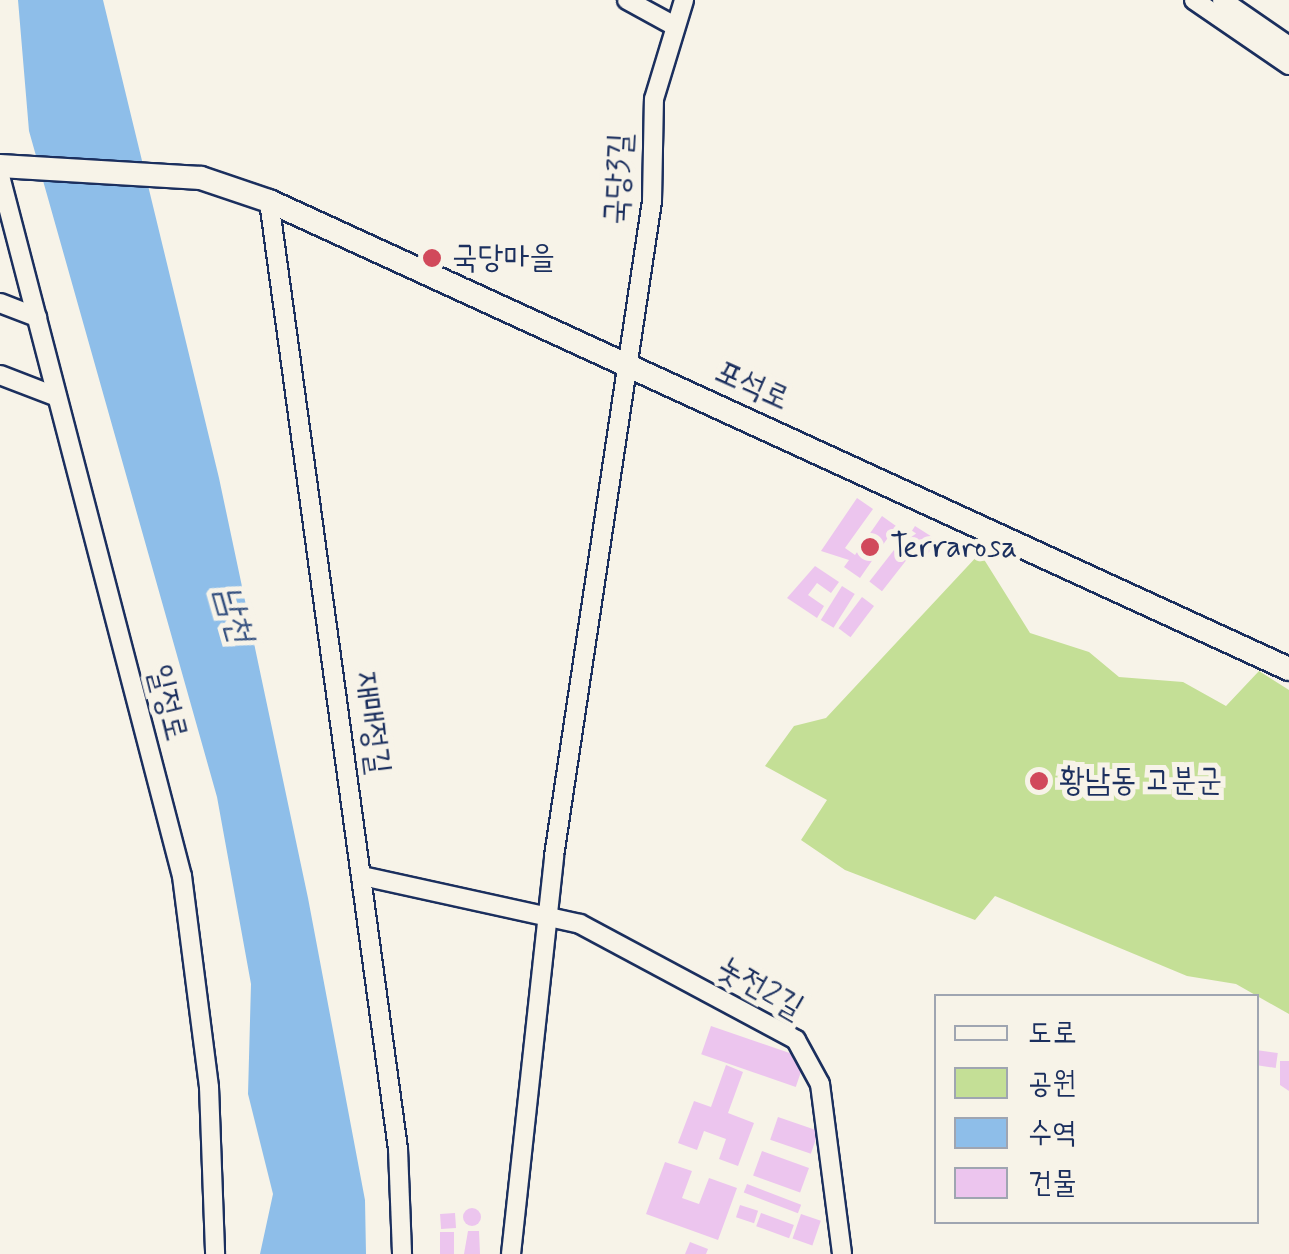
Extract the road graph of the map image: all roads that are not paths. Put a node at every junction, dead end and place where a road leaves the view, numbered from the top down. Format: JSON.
{"nodes":[{"id":1,"x":628,"y":0,"type":"edge"},
{"id":2,"x":684,"y":0,"type":"edge"},
{"id":3,"x":1194,"y":0,"type":"edge"},
{"id":4,"x":1222,"y":0,"type":"edge"},
{"id":5,"x":671,"y":24,"type":"junction"},
{"id":6,"x":1289,"y":46,"type":"edge"},
{"id":7,"x":1289,"y":65,"type":"edge"},
{"id":8,"x":0,"y":166,"type":"edge"},
{"id":9,"x":0,"y":176,"type":"edge"},
{"id":10,"x":269,"y":201,"type":"junction"},
{"id":11,"x":0,"y":304,"type":"edge"},
{"id":12,"x":36,"y":318,"type":"junction"},
{"id":13,"x":622,"y":363,"type":"junction"},
{"id":14,"x":0,"y":375,"type":"edge"},
{"id":15,"x":57,"y":397,"type":"junction"},
{"id":16,"x":1289,"y":669,"type":"edge"},
{"id":17,"x":362,"y":876,"type":"junction"},
{"id":18,"x":550,"y":923,"type":"junction"},
{"id":19,"x":215,"y":1254,"type":"edge"},
{"id":20,"x":402,"y":1254,"type":"edge"},
{"id":21,"x":510,"y":1254,"type":"edge"},
{"id":22,"x":842,"y":1254,"type":"edge"}],
"edges":[{"from":1,"to":5,"type":"street"},
{"from":2,"to":5,"type":"street","name":"국당3길"},
{"from":3,"to":7,"type":"street"},
{"from":4,"to":6,"type":"street"},
{"from":5,"to":13,"type":"street","name":"국당3길"},
{"from":8,"to":10,"type":"main road","name":"포석로"},
{"from":9,"to":12,"type":"street","name":"일정로"},
{"from":10,"to":13,"type":"main road","name":"포석로"},
{"from":10,"to":17,"type":"street","name":"재매정길"},
{"from":11,"to":12,"type":"street"},
{"from":12,"to":15,"type":"street","name":"일정로"},
{"from":13,"to":16,"type":"main road","name":"포석로"},
{"from":13,"to":18,"type":"street","name":"국당3길"},
{"from":14,"to":15,"type":"street"},
{"from":15,"to":19,"type":"street","name":"일정로"},
{"from":17,"to":18,"type":"street","name":"놋전2길"},
{"from":17,"to":20,"type":"street","name":"재매정길"},
{"from":18,"to":21,"type":"street","name":"국당3길"},
{"from":18,"to":22,"type":"street","name":"놋전2길"}]}
